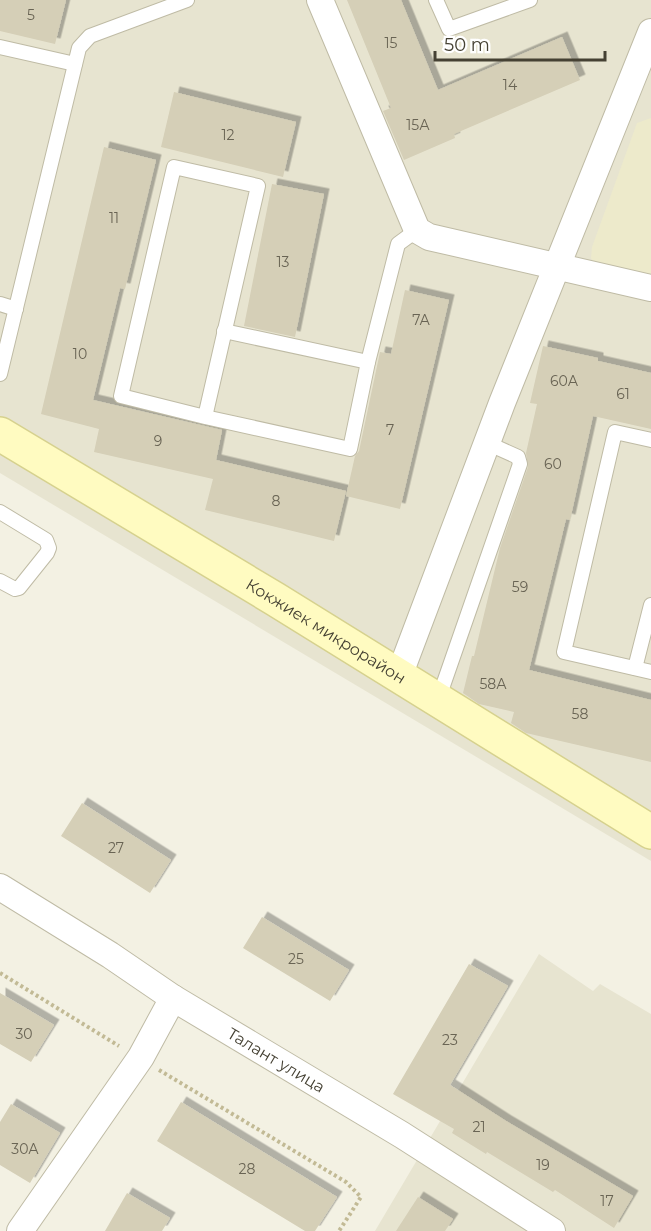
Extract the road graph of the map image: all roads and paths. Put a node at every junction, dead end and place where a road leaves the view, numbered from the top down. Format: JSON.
{"nodes":[{"id":1,"x":187,"y":0,"type":"edge"},
{"id":2,"x":320,"y":0,"type":"edge"},
{"id":3,"x":436,"y":0,"type":"edge"},
{"id":4,"x":530,"y":0,"type":"edge"},
{"id":5,"x":651,"y":32,"type":"edge"},
{"id":6,"x":0,"y":47,"type":"edge"},
{"id":7,"x":75,"y":64,"type":"junction"},
{"id":8,"x":417,"y":230,"type":"junction"},
{"id":9,"x":557,"y":267,"type":"junction"},
{"id":10,"x":651,"y":288,"type":"edge"},
{"id":11,"x":0,"y":304,"type":"edge"},
{"id":12,"x":16,"y":309,"type":"junction"},
{"id":13,"x":224,"y":332,"type":"junction"},
{"id":14,"x":368,"y":362,"type":"junction"},
{"id":15,"x":0,"y":374,"type":"edge"},
{"id":16,"x":205,"y":417,"type":"junction"},
{"id":17,"x":0,"y":434,"type":"edge"},
{"id":18,"x":651,"y":441,"type":"edge"},
{"id":19,"x":487,"y":443,"type":"junction"},
{"id":20,"x":0,"y":512,"type":"edge"},
{"id":21,"x":0,"y":581,"type":"edge"},
{"id":22,"x":651,"y":605,"type":"edge"},
{"id":23,"x":635,"y":668,"type":"junction"},
{"id":24,"x":651,"y":672,"type":"edge"},
{"id":25,"x":399,"y":676,"type":"junction"},
{"id":26,"x":438,"y":700,"type":"junction"},
{"id":27,"x":651,"y":832,"type":"edge"},
{"id":28,"x":0,"y":887,"type":"edge"},
{"id":29,"x":0,"y":973,"type":"edge"},
{"id":30,"x":172,"y":998,"type":"junction"},
{"id":31,"x":141,"y":1057,"type":"junction"},
{"id":32,"x":20,"y":1231,"type":"edge"},
{"id":33,"x":339,"y":1231,"type":"edge"},
{"id":34,"x":552,"y":1231,"type":"edge"}],
"edges":[{"from":1,"to":7,"type":"lane"},
{"from":2,"to":8,"type":"street"},
{"from":3,"to":4,"type":"lane"},
{"from":5,"to":9,"type":"street"},
{"from":6,"to":7,"type":"lane"},
{"from":7,"to":12,"type":"lane"},
{"from":8,"to":9,"type":"street"},
{"from":8,"to":14,"type":"lane"},
{"from":9,"to":10,"type":"street"},
{"from":9,"to":19,"type":"street"},
{"from":11,"to":12,"type":"lane"},
{"from":12,"to":15,"type":"lane"},
{"from":13,"to":14,"type":"lane"},
{"from":13,"to":16,"type":"lane"},
{"from":13,"to":16,"type":"lane"},
{"from":14,"to":16,"type":"lane"},
{"from":17,"to":25,"type":"street","name":"Кокжиек микрорайон"},
{"from":18,"to":23,"type":"lane"},
{"from":19,"to":25,"type":"street"},
{"from":19,"to":26,"type":"lane"},
{"from":20,"to":21,"type":"lane"},
{"from":22,"to":23,"type":"lane"},
{"from":23,"to":24,"type":"lane"},
{"from":25,"to":26,"type":"street","name":"Кокжиек микрорайон"},
{"from":26,"to":27,"type":"street","name":"Кокжиек микрорайон"},
{"from":28,"to":30,"type":"street","name":"Талант улица"},
{"from":29,"to":31,"type":"path"},
{"from":30,"to":31,"type":"street"},
{"from":30,"to":34,"type":"street","name":"Талант улица"},
{"from":31,"to":32,"type":"street"},
{"from":31,"to":33,"type":"path"}]}
